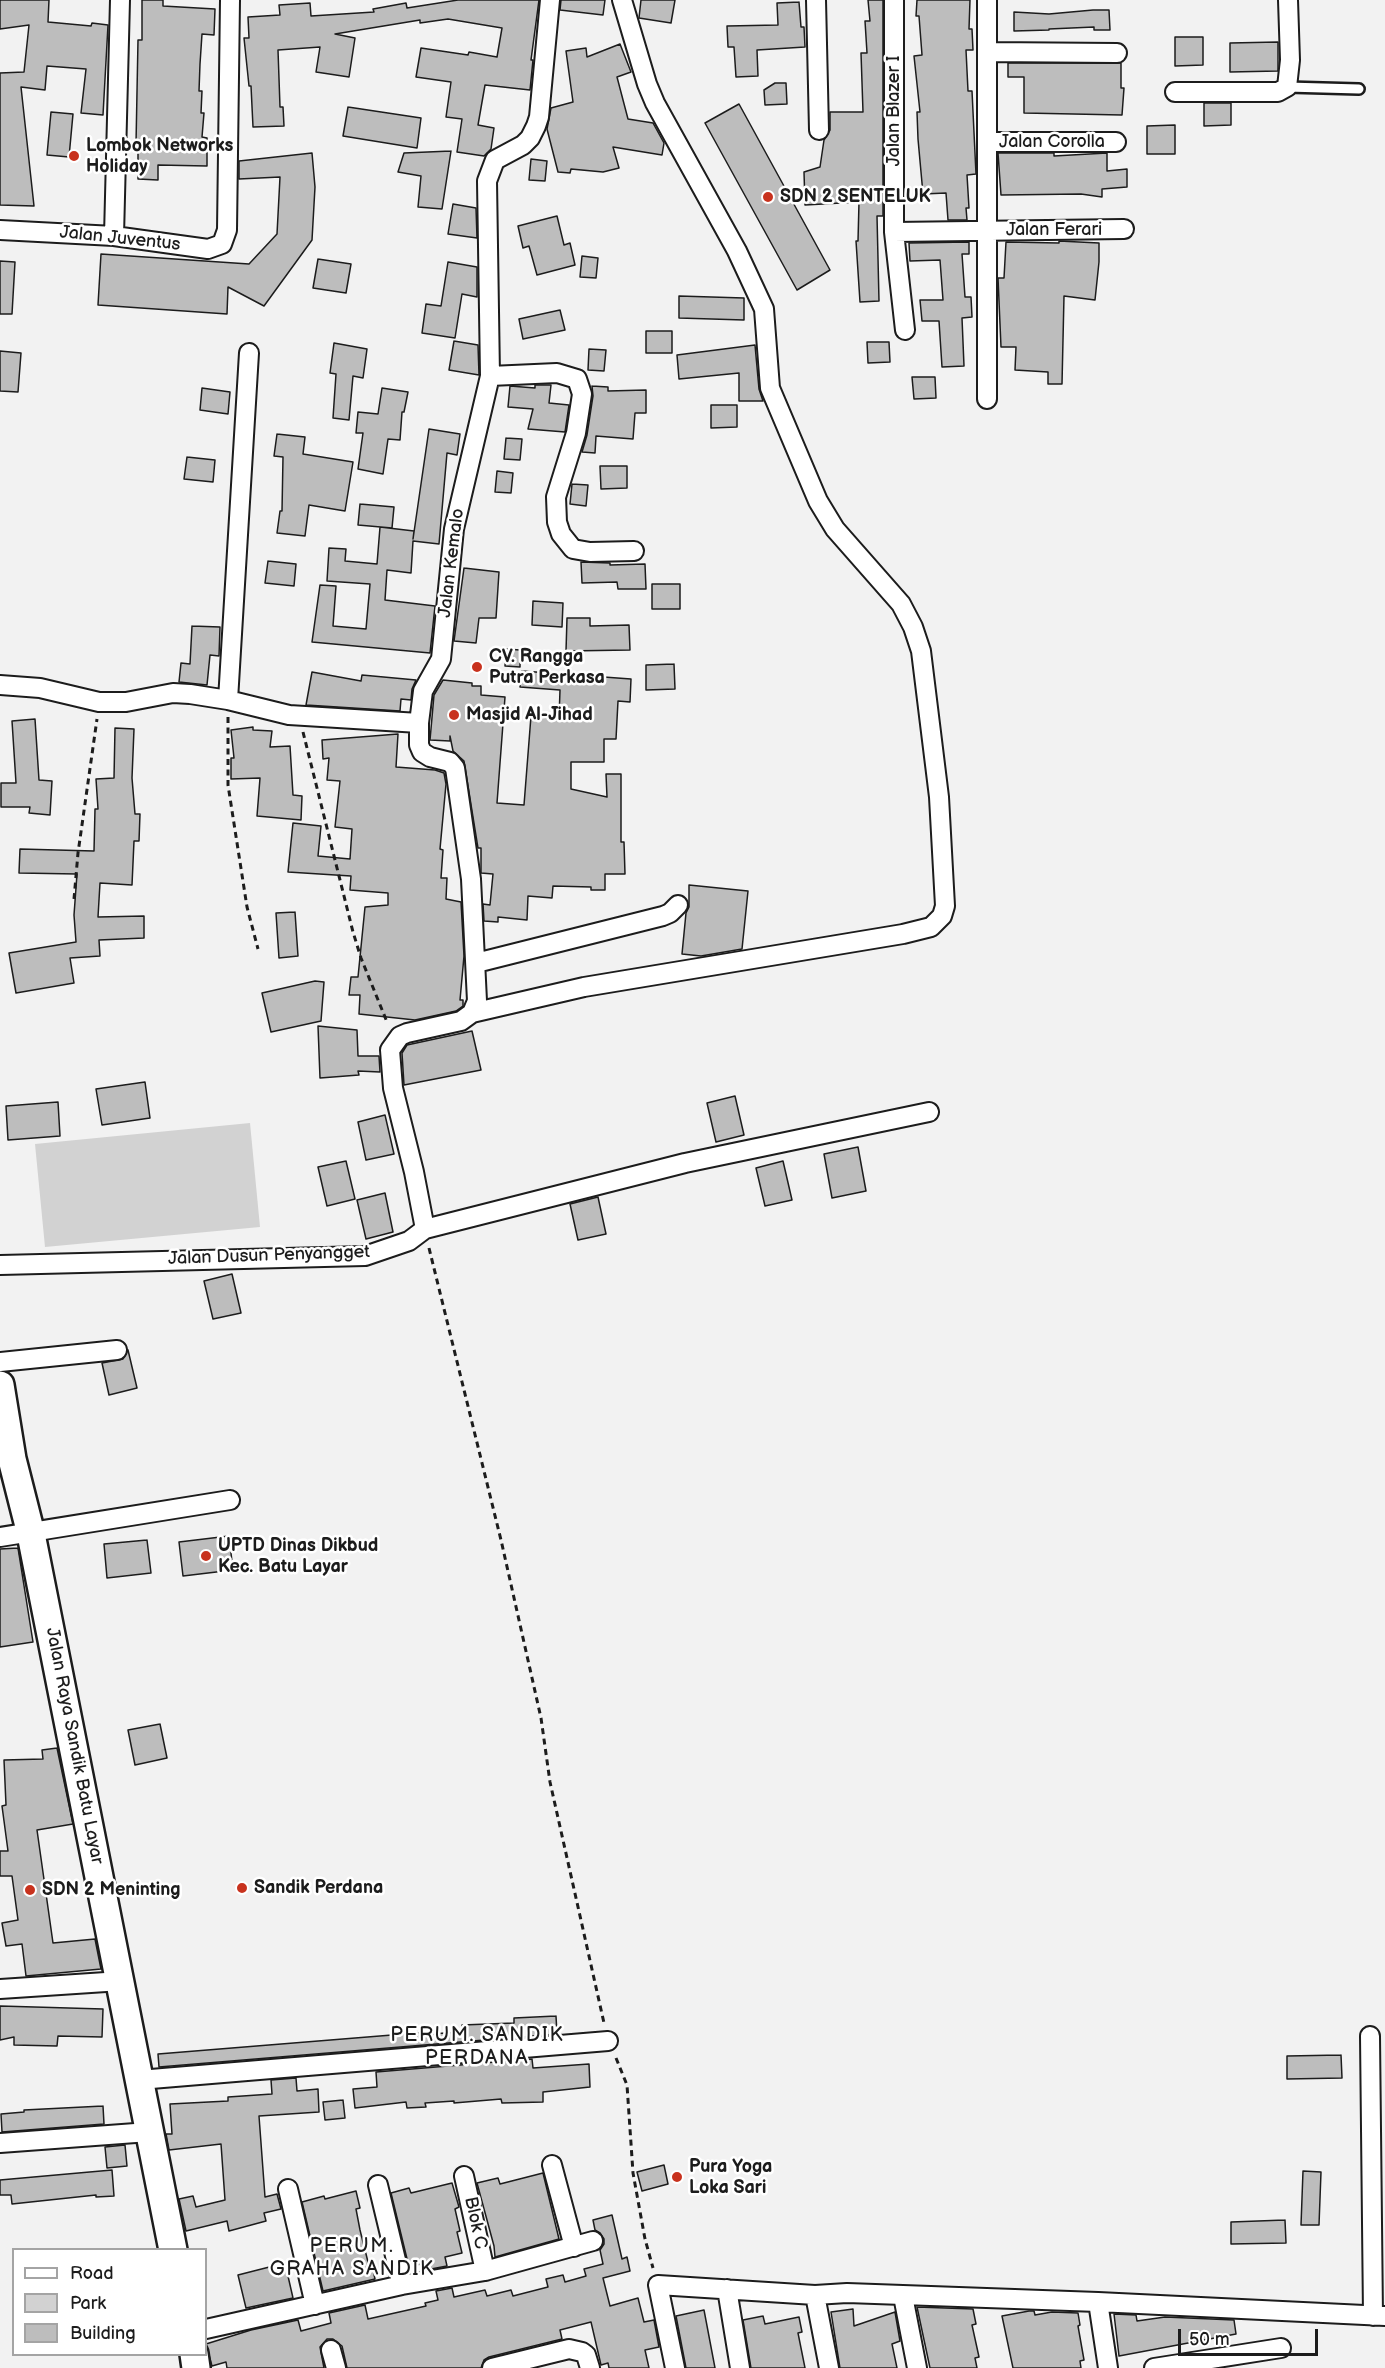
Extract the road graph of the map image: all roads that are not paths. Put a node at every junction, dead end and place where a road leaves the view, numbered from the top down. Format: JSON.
{"nodes":[{"id":1,"x":120,"y":0,"type":"edge"},
{"id":2,"x":230,"y":0,"type":"edge"},
{"id":3,"x":550,"y":0,"type":"edge"},
{"id":4,"x":622,"y":0,"type":"edge"},
{"id":5,"x":816,"y":0,"type":"edge"},
{"id":6,"x":894,"y":0,"type":"edge"},
{"id":7,"x":987,"y":0,"type":"edge"},
{"id":8,"x":1288,"y":0,"type":"edge"},
{"id":9,"x":988,"y":52,"type":"junction"},
{"id":10,"x":1117,"y":53,"type":"dead end"},
{"id":11,"x":1287,"y":87,"type":"junction"},
{"id":12,"x":1359,"y":89,"type":"dead end"},
{"id":13,"x":1175,"y":92,"type":"dead end"},
{"id":14,"x":819,"y":130,"type":"dead end"},
{"id":15,"x":988,"y":142,"type":"junction"},
{"id":16,"x":1116,"y":142,"type":"dead end"},
{"id":17,"x":1124,"y":229,"type":"dead end"},
{"id":18,"x":0,"y":230,"type":"edge"},
{"id":19,"x":985,"y":230,"type":"junction"},
{"id":20,"x":894,"y":232,"type":"junction"},
{"id":21,"x":114,"y":236,"type":"junction"},
{"id":22,"x":905,"y":330,"type":"dead end"},
{"id":23,"x":249,"y":353,"type":"dead end"},
{"id":24,"x":490,"y":376,"type":"junction"},
{"id":25,"x":987,"y":399,"type":"dead end"},
{"id":26,"x":634,"y":551,"type":"dead end"},
{"id":27,"x":0,"y":685,"type":"edge"},
{"id":28,"x":228,"y":700,"type":"junction"},
{"id":29,"x":419,"y":723,"type":"junction"},
{"id":30,"x":678,"y":905,"type":"dead end"},
{"id":31,"x":476,"y":963,"type":"junction"},
{"id":32,"x":472,"y":1013,"type":"junction"},
{"id":33,"x":929,"y":1112,"type":"dead end"},
{"id":34,"x":424,"y":1229,"type":"junction"},
{"id":35,"x":0,"y":1265,"type":"edge"},
{"id":36,"x":117,"y":1350,"type":"dead end"},
{"id":37,"x":0,"y":1362,"type":"edge"},
{"id":38,"x":0,"y":1385,"type":"edge"},
{"id":39,"x":230,"y":1500,"type":"dead end"},
{"id":40,"x":31,"y":1534,"type":"junction"},
{"id":41,"x":0,"y":1538,"type":"edge"},
{"id":42,"x":121,"y":1981,"type":"junction"},
{"id":43,"x":0,"y":1989,"type":"edge"},
{"id":44,"x":1370,"y":2036,"type":"dead end"},
{"id":45,"x":608,"y":2040,"type":"road end"},
{"id":46,"x":139,"y":2080,"type":"junction"},
{"id":47,"x":149,"y":2132,"type":"junction"},
{"id":48,"x":0,"y":2143,"type":"edge"},
{"id":49,"x":552,"y":2165,"type":"dead end"},
{"id":50,"x":464,"y":2176,"type":"dead end"},
{"id":51,"x":378,"y":2185,"type":"dead end"},
{"id":52,"x":288,"y":2189,"type":"dead end"},
{"id":53,"x":593,"y":2241,"type":"dead end"},
{"id":54,"x":574,"y":2247,"type":"junction"},
{"id":55,"x":173,"y":2248,"type":"edge"},
{"id":56,"x":485,"y":2271,"type":"junction"},
{"id":57,"x":402,"y":2285,"type":"junction"},
{"id":58,"x":727,"y":2289,"type":"junction"},
{"id":59,"x":815,"y":2295,"type":"junction"},
{"id":60,"x":903,"y":2296,"type":"junction"},
{"id":61,"x":1098,"y":2302,"type":"junction"},
{"id":62,"x":315,"y":2305,"type":"junction"},
{"id":63,"x":1379,"y":2316,"type":"edge"},
{"id":64,"x":207,"y":2329,"type":"edge"},
{"id":65,"x":1281,"y":2348,"type":"dead end"},
{"id":66,"x":331,"y":2350,"type":"dead end"},
{"id":67,"x":336,"y":2368,"type":"edge"},
{"id":68,"x":492,"y":2368,"type":"edge"},
{"id":69,"x":590,"y":2368,"type":"edge"},
{"id":70,"x":675,"y":2368,"type":"edge"},
{"id":71,"x":740,"y":2368,"type":"edge"},
{"id":72,"x":829,"y":2368,"type":"edge"},
{"id":73,"x":917,"y":2368,"type":"edge"},
{"id":74,"x":1108,"y":2368,"type":"edge"},
{"id":75,"x":1154,"y":2368,"type":"edge"}],
"edges":[{"from":1,"to":21,"type":"street"},
{"from":2,"to":21,"type":"street","name":"Jalan Juventus"},
{"from":3,"to":24,"type":"street","name":"Jalan Kemalo"},
{"from":4,"to":32,"type":"street"},
{"from":5,"to":14,"type":"street"},
{"from":6,"to":20,"type":"street","name":"Jalan Blazer I"},
{"from":7,"to":9,"type":"street"},
{"from":8,"to":11,"type":"street"},
{"from":9,"to":10,"type":"street"},
{"from":9,"to":15,"type":"street"},
{"from":11,"to":12,"type":"lane"},
{"from":11,"to":13,"type":"street"},
{"from":15,"to":16,"type":"street","name":"Jalan Corolla"},
{"from":15,"to":19,"type":"street"},
{"from":17,"to":19,"type":"street","name":"Jalan Ferari"},
{"from":18,"to":21,"type":"street","name":"Jalan Juventus"},
{"from":19,"to":20,"type":"street","name":"Jalan Ferari"},
{"from":19,"to":25,"type":"street"},
{"from":20,"to":22,"type":"street","name":"Jalan Blazer I"},
{"from":23,"to":28,"type":"street"},
{"from":24,"to":26,"type":"street"},
{"from":24,"to":29,"type":"street","name":"Jalan Kemalo"},
{"from":27,"to":28,"type":"street"},
{"from":28,"to":29,"type":"street"},
{"from":29,"to":31,"type":"street","name":"Jalan Kemalo"},
{"from":30,"to":31,"type":"street"},
{"from":31,"to":32,"type":"street"},
{"from":32,"to":34,"type":"street"},
{"from":33,"to":34,"type":"street","name":"Jalan Dusun Penyangget"},
{"from":34,"to":35,"type":"street","name":"Jalan Dusun Penyangget"},
{"from":36,"to":37,"type":"street"},
{"from":38,"to":40,"type":"main road","name":"Jalan Raya Sandik Batu Layar"},
{"from":39,"to":40,"type":"street"},
{"from":40,"to":41,"type":"street"},
{"from":40,"to":42,"type":"main road","name":"Jalan Raya Sandik Batu Layar"},
{"from":42,"to":43,"type":"street"},
{"from":42,"to":46,"type":"main road","name":"Jalan Raya Sandik Batu Layar"},
{"from":44,"to":63,"type":"street"},
{"from":45,"to":46,"type":"street"},
{"from":46,"to":47,"type":"main road","name":"Jalan Raya Sandik Batu Layar"},
{"from":47,"to":48,"type":"street"},
{"from":47,"to":55,"type":"main road","name":"Jalan Raya Sandik Batu Layar"},
{"from":49,"to":54,"type":"street"},
{"from":50,"to":56,"type":"street","name":"Blok C"},
{"from":51,"to":57,"type":"street"},
{"from":52,"to":62,"type":"street"},
{"from":53,"to":54,"type":"street"},
{"from":54,"to":56,"type":"street"},
{"from":56,"to":57,"type":"street"},
{"from":57,"to":62,"type":"street"},
{"from":58,"to":59,"type":"street"},
{"from":58,"to":70,"type":"street"},
{"from":58,"to":71,"type":"street"},
{"from":59,"to":60,"type":"street"},
{"from":59,"to":72,"type":"street"},
{"from":60,"to":61,"type":"street"},
{"from":60,"to":73,"type":"street"},
{"from":61,"to":63,"type":"street"},
{"from":61,"to":74,"type":"street"},
{"from":62,"to":64,"type":"street"},
{"from":65,"to":75,"type":"street"},
{"from":66,"to":67,"type":"street"},
{"from":68,"to":69,"type":"street"}]}
